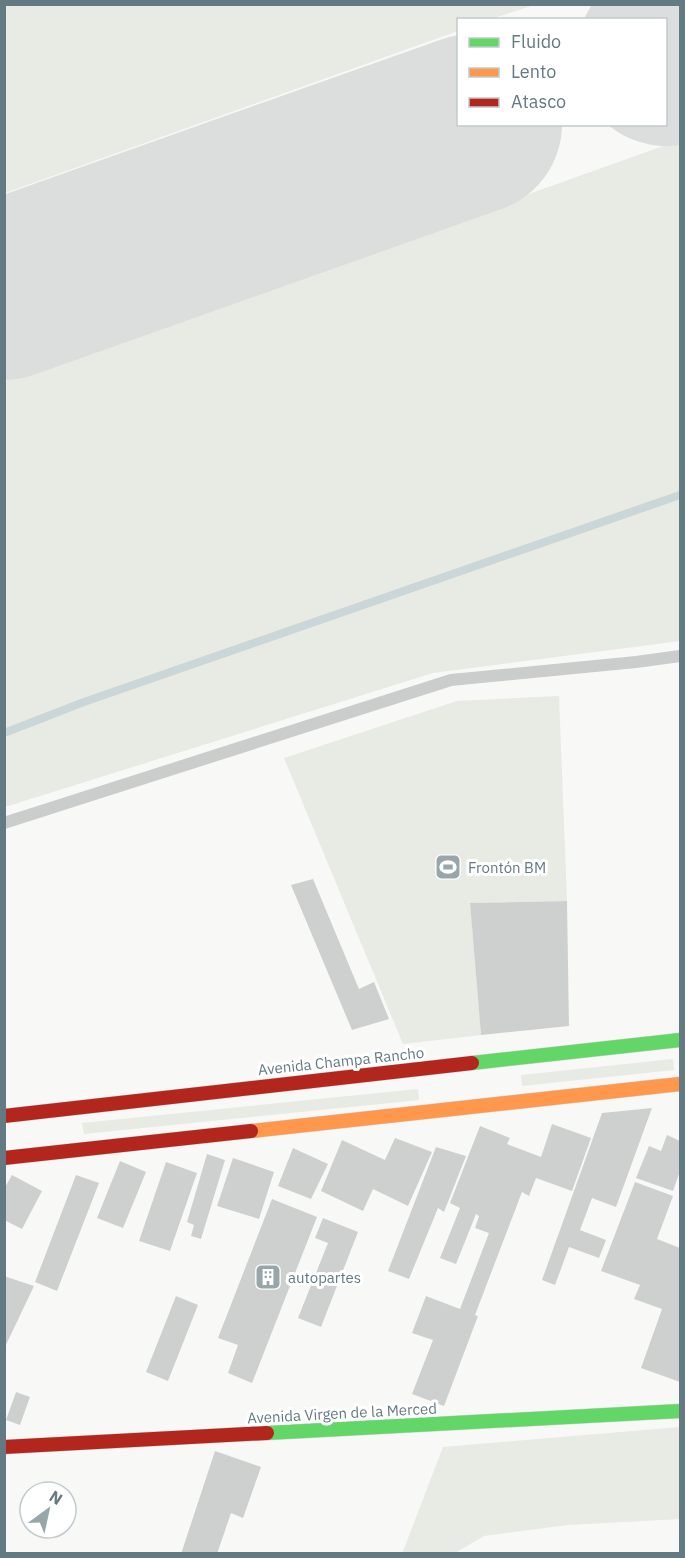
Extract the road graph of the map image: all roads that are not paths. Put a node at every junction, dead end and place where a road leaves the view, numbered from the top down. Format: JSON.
{"nodes":[{"id":1,"x":681,"y":656,"type":"edge"},
{"id":2,"x":4,"y":823,"type":"edge"},
{"id":3,"x":681,"y":1040,"type":"edge"},
{"id":4,"x":681,"y":1084,"type":"edge"},
{"id":5,"x":4,"y":1116,"type":"edge"},
{"id":6,"x":4,"y":1158,"type":"edge"},
{"id":7,"x":681,"y":1411,"type":"edge"},
{"id":8,"x":4,"y":1447,"type":"edge"}],
"edges":[{"from":1,"to":2,"type":"lane"},
{"from":3,"to":5,"type":"main road","name":"Avenida Champa Rancho"},
{"from":4,"to":6,"type":"main road"},
{"from":7,"to":8,"type":"main road","name":"Avenida Virgen de la Merced"}]}
